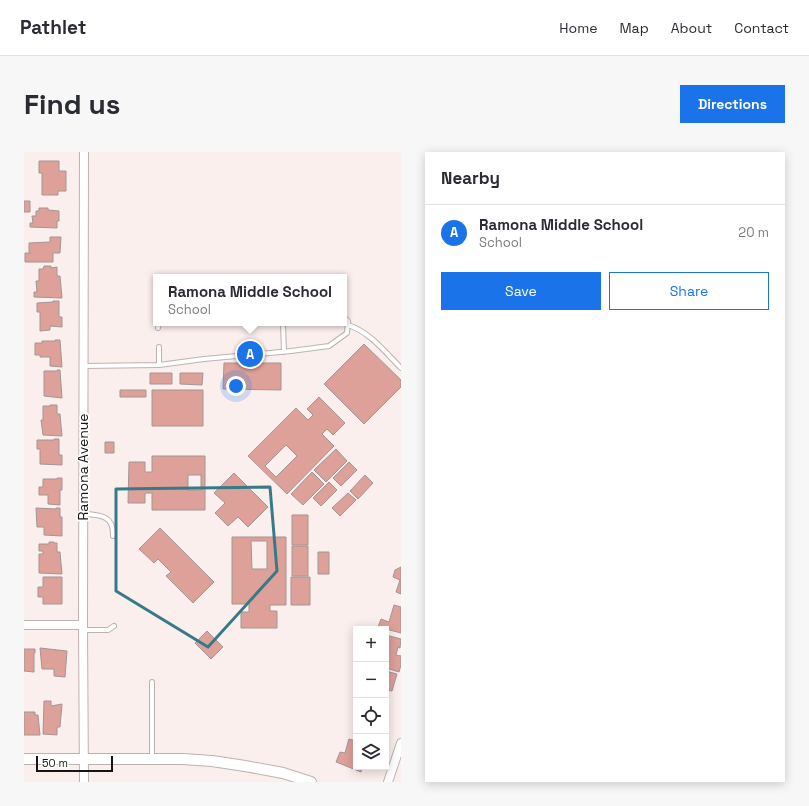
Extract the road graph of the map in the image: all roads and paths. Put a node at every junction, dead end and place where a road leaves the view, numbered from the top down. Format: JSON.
{"nodes":[{"id":1,"x":84,"y":152,"type":"edge"},
{"id":2,"x":347,"y":320,"type":"edge"},
{"id":3,"x":348,"y":325,"type":"junction"},
{"id":4,"x":283,"y":326,"type":"edge"},
{"id":5,"x":159,"y":348,"type":"dead end"},
{"id":6,"x":284,"y":352,"type":"junction"},
{"id":7,"x":159,"y":365,"type":"junction"},
{"id":8,"x":84,"y":366,"type":"junction"},
{"id":9,"x":401,"y":368,"type":"edge"},
{"id":10,"x":83,"y":514,"type":"junction"},
{"id":11,"x":113,"y":536,"type":"dead end"},
{"id":12,"x":24,"y":625,"type":"edge"},
{"id":13,"x":114,"y":626,"type":"dead end"},
{"id":14,"x":83,"y":628,"type":"junction"},
{"id":15,"x":152,"y":682,"type":"dead end"},
{"id":16,"x":401,"y":743,"type":"edge"},
{"id":17,"x":24,"y":759,"type":"edge"},
{"id":18,"x":83,"y":759,"type":"junction"},
{"id":19,"x":152,"y":759,"type":"junction"},
{"id":20,"x":84,"y":782,"type":"edge"},
{"id":21,"x":311,"y":782,"type":"edge"},
{"id":22,"x":388,"y":782,"type":"edge"}],
"edges":[{"from":1,"to":8,"type":"street","name":"Ramona Avenue"},
{"from":2,"to":3,"type":"lane"},
{"from":3,"to":6,"type":"lane"},
{"from":3,"to":9,"type":"lane"},
{"from":4,"to":6,"type":"lane"},
{"from":5,"to":7,"type":"lane"},
{"from":6,"to":7,"type":"lane"},
{"from":7,"to":8,"type":"lane"},
{"from":8,"to":10,"type":"street","name":"Ramona Avenue"},
{"from":10,"to":11,"type":"lane"},
{"from":10,"to":14,"type":"street","name":"Ramona Avenue"},
{"from":12,"to":14,"type":"street"},
{"from":13,"to":14,"type":"lane"},
{"from":14,"to":18,"type":"street","name":"Ramona Avenue"},
{"from":15,"to":19,"type":"lane"},
{"from":16,"to":22,"type":"street"},
{"from":17,"to":18,"type":"street"},
{"from":18,"to":19,"type":"street"},
{"from":18,"to":20,"type":"street","name":"Ramona Avenue"},
{"from":19,"to":21,"type":"street"}]}
